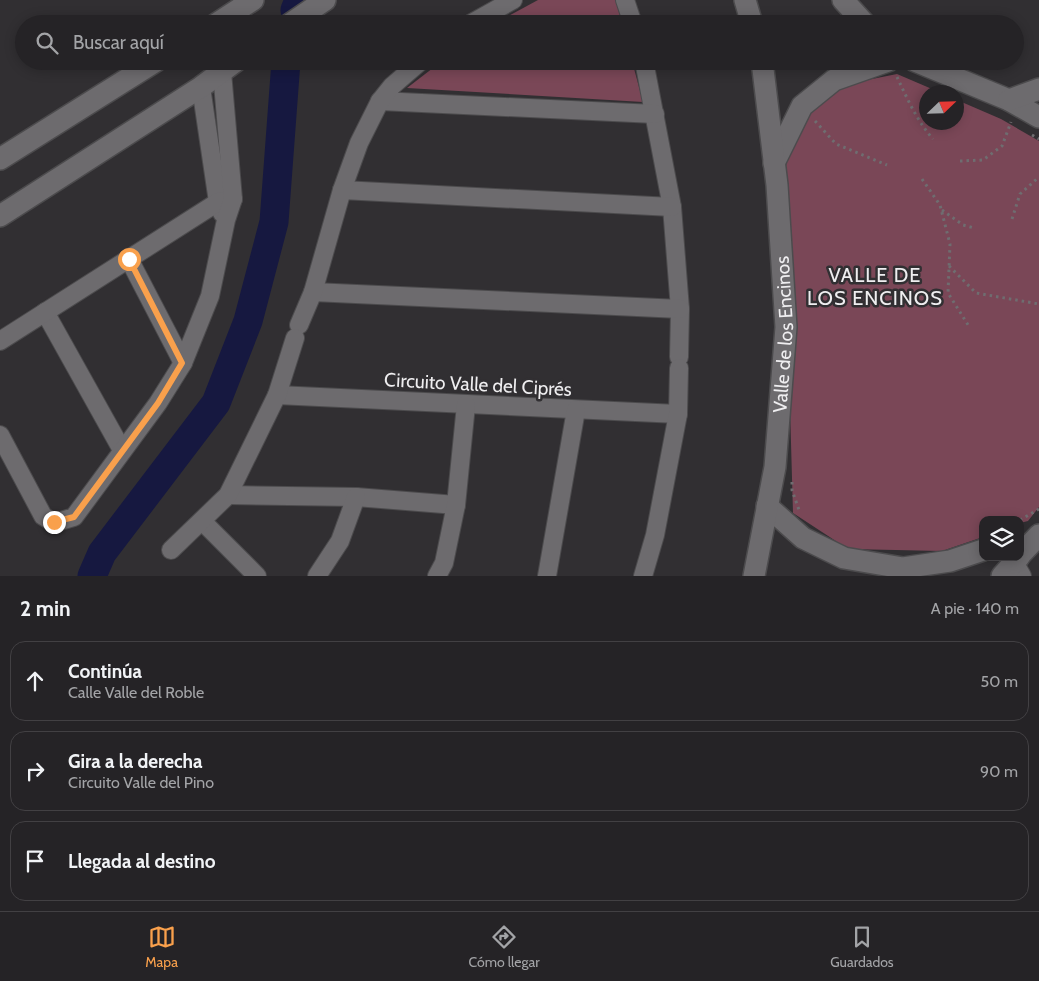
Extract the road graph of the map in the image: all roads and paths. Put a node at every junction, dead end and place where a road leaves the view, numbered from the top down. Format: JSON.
{"nodes":[{"id":1,"x":253,"y":0,"type":"edge"},
{"id":2,"x":325,"y":0,"type":"edge"},
{"id":3,"x":513,"y":0,"type":"edge"},
{"id":4,"x":625,"y":0,"type":"edge"},
{"id":5,"x":745,"y":0,"type":"edge"},
{"id":6,"x":843,"y":0,"type":"edge"},
{"id":7,"x":230,"y":15,"type":"edge"},
{"id":8,"x":303,"y":15,"type":"edge"},
{"id":9,"x":486,"y":15,"type":"edge"},
{"id":10,"x":630,"y":15,"type":"edge"},
{"id":11,"x":749,"y":15,"type":"edge"},
{"id":12,"x":857,"y":15,"type":"edge"},
{"id":13,"x":142,"y":70,"type":"edge"},
{"id":14,"x":224,"y":70,"type":"edge"},
{"id":15,"x":229,"y":70,"type":"edge"},
{"id":16,"x":411,"y":70,"type":"edge"},
{"id":17,"x":646,"y":70,"type":"edge"},
{"id":18,"x":763,"y":70,"type":"edge"},
{"id":19,"x":882,"y":70,"type":"edge"},
{"id":20,"x":893,"y":70,"type":"edge"},
{"id":21,"x":937,"y":70,"type":"edge"},
{"id":22,"x":201,"y":87,"type":"junction"},
{"id":23,"x":1039,"y":89,"type":"edge"},
{"id":24,"x":1009,"y":100,"type":"junction"},
{"id":25,"x":380,"y":101,"type":"junction"},
{"id":26,"x":655,"y":114,"type":"junction"},
{"id":27,"x":811,"y":117,"type":"dead end"},
{"id":28,"x":1039,"y":117,"type":"edge"},
{"id":29,"x":1011,"y":122,"type":"dead end"},
{"id":30,"x":933,"y":138,"type":"dead end"},
{"id":31,"x":0,"y":159,"type":"edge"},
{"id":32,"x":960,"y":161,"type":"dead end"},
{"id":33,"x":774,"y":164,"type":"junction"},
{"id":34,"x":887,"y":165,"type":"dead end"},
{"id":35,"x":1039,"y":177,"type":"edge"},
{"id":36,"x":922,"y":179,"type":"dead end"},
{"id":37,"x":342,"y":190,"type":"junction"},
{"id":38,"x":225,"y":201,"type":"junction"},
{"id":39,"x":672,"y":207,"type":"junction"},
{"id":40,"x":942,"y":210,"type":"junction"},
{"id":41,"x":0,"y":216,"type":"edge"},
{"id":42,"x":1012,"y":219,"type":"dead end"},
{"id":43,"x":974,"y":228,"type":"dead end"},
{"id":44,"x":129,"y":259,"type":"junction"},
{"id":45,"x":949,"y":265,"type":"junction"},
{"id":46,"x":313,"y":292,"type":"junction"},
{"id":47,"x":1039,"y":304,"type":"edge"},
{"id":48,"x":680,"y":309,"type":"junction"},
{"id":49,"x":45,"y":312,"type":"junction"},
{"id":50,"x":970,"y":328,"type":"dead end"},
{"id":51,"x":0,"y":340,"type":"edge"},
{"id":52,"x":182,"y":363,"type":"junction"},
{"id":53,"x":277,"y":396,"type":"junction"},
{"id":54,"x":466,"y":405,"type":"junction"},
{"id":55,"x":576,"y":410,"type":"junction"},
{"id":56,"x":678,"y":414,"type":"junction"},
{"id":57,"x":0,"y":435,"type":"edge"},
{"id":58,"x":122,"y":450,"type":"junction"},
{"id":59,"x":792,"y":480,"type":"dead end"},
{"id":60,"x":228,"y":495,"type":"junction"},
{"id":61,"x":356,"y":498,"type":"junction"},
{"id":62,"x":456,"y":504,"type":"junction"},
{"id":63,"x":767,"y":506,"type":"junction"},
{"id":64,"x":1039,"y":509,"type":"edge"},
{"id":65,"x":801,"y":515,"type":"dead end"},
{"id":66,"x":1024,"y":518,"type":"edge"},
{"id":67,"x":202,"y":521,"type":"junction"},
{"id":68,"x":1039,"y":533,"type":"edge"},
{"id":69,"x":1024,"y":537,"type":"edge"},
{"id":70,"x":171,"y":550,"type":"dead end"},
{"id":71,"x":979,"y":551,"type":"edge"},
{"id":72,"x":1015,"y":565,"type":"edge"},
{"id":73,"x":257,"y":576,"type":"edge"},
{"id":74,"x":317,"y":576,"type":"edge"},
{"id":75,"x":437,"y":576,"type":"edge"},
{"id":76,"x":547,"y":576,"type":"edge"},
{"id":77,"x":644,"y":576,"type":"edge"},
{"id":78,"x":754,"y":576,"type":"edge"}],
"edges":[{"from":1,"to":7,"type":"street"},
{"from":2,"to":8,"type":"street"},
{"from":3,"to":9,"type":"street"},
{"from":4,"to":10,"type":"street"},
{"from":5,"to":11,"type":"street"},
{"from":6,"to":12,"type":"street"},
{"from":13,"to":31,"type":"street"},
{"from":14,"to":22,"type":"street"},
{"from":15,"to":38,"type":"street"},
{"from":16,"to":25,"type":"street"},
{"from":17,"to":26,"type":"street"},
{"from":18,"to":33,"type":"street","name":"Valle de los Encinos"},
{"from":19,"to":33,"type":"street","name":"Valle de los Encinos"},
{"from":20,"to":30,"type":"path"},
{"from":21,"to":24,"type":"street"},
{"from":22,"to":38,"type":"street"},
{"from":22,"to":41,"type":"street"},
{"from":23,"to":24,"type":"street"},
{"from":24,"to":28,"type":"street"},
{"from":25,"to":26,"type":"street"},
{"from":25,"to":37,"type":"street"},
{"from":26,"to":39,"type":"street"},
{"from":27,"to":34,"type":"path"},
{"from":29,"to":32,"type":"path"},
{"from":33,"to":63,"type":"street","name":"Valle de los Encinos"},
{"from":35,"to":42,"type":"path"},
{"from":36,"to":40,"type":"path"},
{"from":37,"to":39,"type":"street"},
{"from":37,"to":46,"type":"street"},
{"from":38,"to":44,"type":"street"},
{"from":38,"to":52,"type":"street"},
{"from":39,"to":48,"type":"street"},
{"from":40,"to":43,"type":"path"},
{"from":40,"to":45,"type":"path"},
{"from":44,"to":49,"type":"street"},
{"from":44,"to":52,"type":"street"},
{"from":45,"to":47,"type":"path"},
{"from":45,"to":50,"type":"path"},
{"from":46,"to":48,"type":"street"},
{"from":46,"to":53,"type":"street"},
{"from":48,"to":56,"type":"street"},
{"from":49,"to":51,"type":"street"},
{"from":49,"to":58,"type":"street"},
{"from":52,"to":58,"type":"street"},
{"from":53,"to":54,"type":"street","name":"Circuito Valle del Ciprés"},
{"from":53,"to":60,"type":"street"},
{"from":54,"to":55,"type":"street","name":"Circuito Valle del Ciprés"},
{"from":54,"to":62,"type":"street"},
{"from":55,"to":56,"type":"street","name":"Circuito Valle del Ciprés"},
{"from":55,"to":76,"type":"street"},
{"from":56,"to":77,"type":"street"},
{"from":57,"to":58,"type":"street"},
{"from":59,"to":65,"type":"path"},
{"from":60,"to":61,"type":"street"},
{"from":60,"to":67,"type":"street"},
{"from":61,"to":62,"type":"street"},
{"from":61,"to":74,"type":"street"},
{"from":62,"to":75,"type":"street"},
{"from":63,"to":71,"type":"street"},
{"from":63,"to":78,"type":"street","name":"Valle de los Encinos"},
{"from":64,"to":66,"type":"path"},
{"from":67,"to":70,"type":"street"},
{"from":67,"to":73,"type":"street"},
{"from":68,"to":69,"type":"street"},
{"from":68,"to":72,"type":"street"}]}
